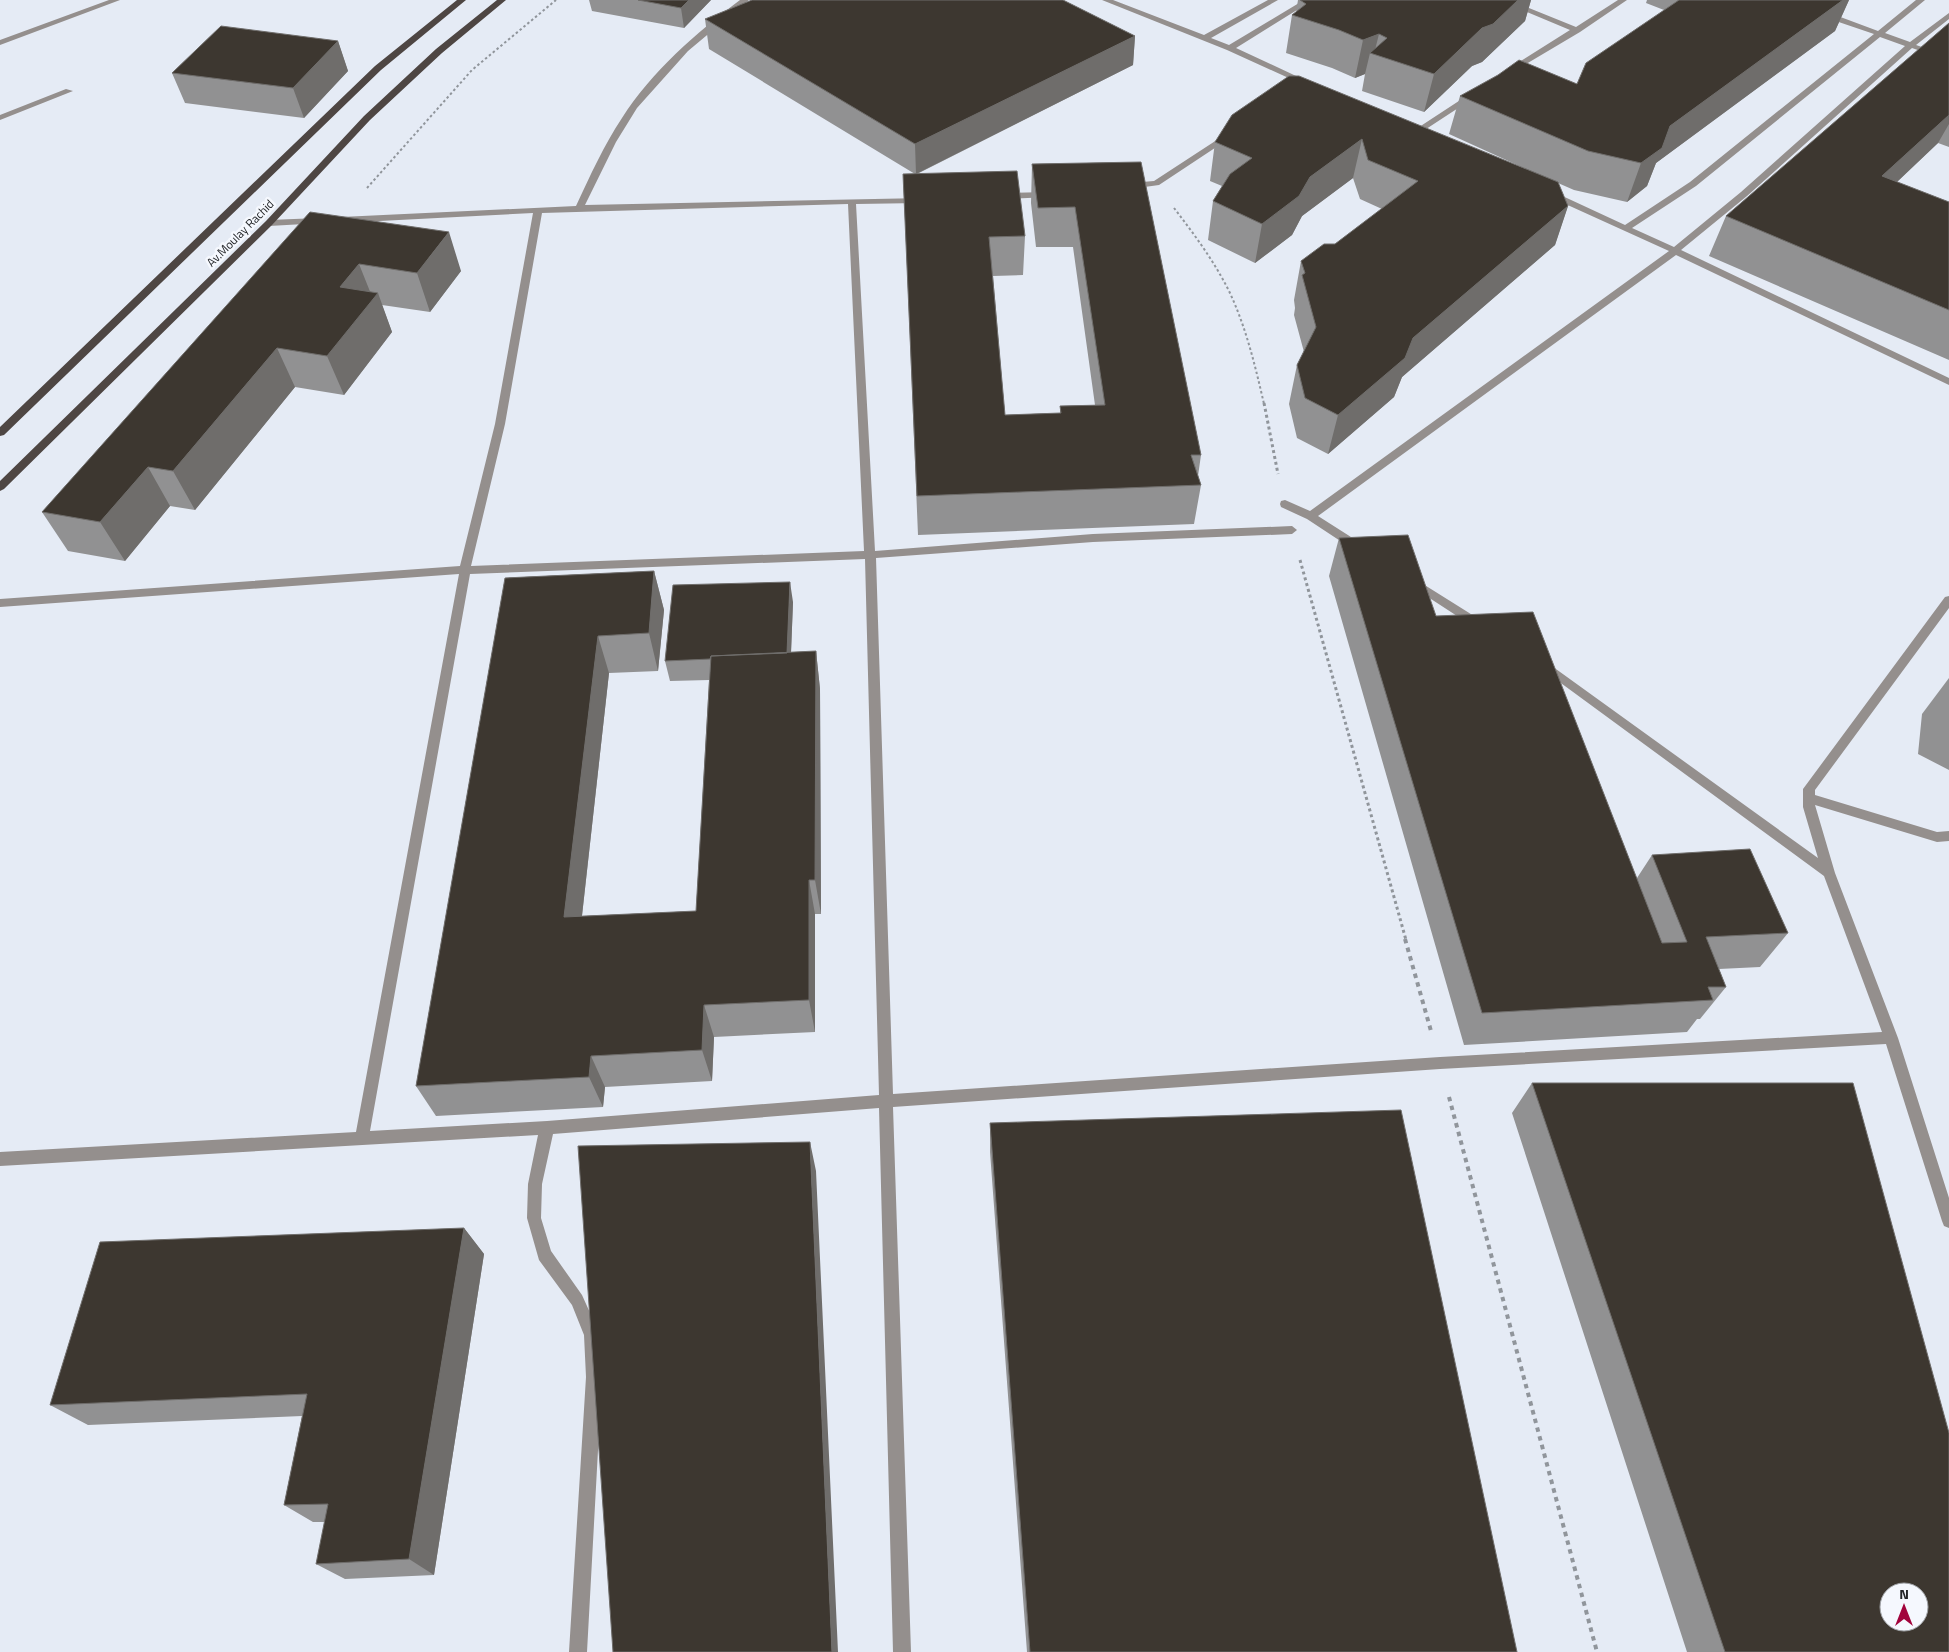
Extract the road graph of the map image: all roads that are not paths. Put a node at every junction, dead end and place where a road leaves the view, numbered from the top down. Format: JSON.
{"nodes":[{"id":1,"x":116,"y":0,"type":"edge"},
{"id":2,"x":462,"y":0,"type":"edge"},
{"id":3,"x":502,"y":0,"type":"edge"},
{"id":4,"x":745,"y":0,"type":"edge"},
{"id":5,"x":1106,"y":0,"type":"edge"},
{"id":6,"x":1274,"y":0,"type":"edge"},
{"id":7,"x":1309,"y":0,"type":"edge"},
{"id":8,"x":1502,"y":0,"type":"edge"},
{"id":9,"x":1623,"y":0,"type":"edge"},
{"id":10,"x":1921,"y":0,"type":"edge"},
{"id":11,"x":1813,"y":10,"type":"edge"},
{"id":12,"x":1949,"y":15,"type":"edge"},
{"id":13,"x":1577,"y":30,"type":"junction"},
{"id":14,"x":1878,"y":34,"type":"junction"},
{"id":15,"x":1205,"y":38,"type":"junction"},
{"id":16,"x":0,"y":44,"type":"edge"},
{"id":17,"x":1911,"y":45,"type":"junction"},
{"id":18,"x":1230,"y":48,"type":"junction"},
{"id":19,"x":1949,"y":59,"type":"edge"},
{"id":20,"x":1504,"y":76,"type":"edge"},
{"id":21,"x":1310,"y":88,"type":"edge"},
{"id":22,"x":69,"y":90,"type":"dead end"},
{"id":23,"x":1479,"y":92,"type":"edge"},
{"id":24,"x":0,"y":118,"type":"edge"},
{"id":25,"x":1237,"y":131,"type":"edge"},
{"id":26,"x":1414,"y":133,"type":"edge"},
{"id":27,"x":1121,"y":188,"type":"edge"},
{"id":28,"x":1546,"y":192,"type":"edge"},
{"id":29,"x":1059,"y":194,"type":"edge"},
{"id":30,"x":990,"y":197,"type":"edge"},
{"id":31,"x":931,"y":199,"type":"edge"},
{"id":32,"x":852,"y":202,"type":"junction"},
{"id":33,"x":579,"y":208,"type":"junction"},
{"id":34,"x":538,"y":209,"type":"junction"},
{"id":35,"x":269,"y":223,"type":"junction"},
{"id":36,"x":1626,"y":228,"type":"junction"},
{"id":37,"x":1675,"y":251,"type":"junction"},
{"id":38,"x":1949,"y":382,"type":"edge"},
{"id":39,"x":0,"y":433,"type":"edge"},
{"id":40,"x":0,"y":488,"type":"edge"},
{"id":41,"x":1285,"y":504,"type":"road end"},
{"id":42,"x":1311,"y":516,"type":"junction"},
{"id":43,"x":1292,"y":530,"type":"dead end"},
{"id":44,"x":1369,"y":554,"type":"edge"},
{"id":45,"x":870,"y":555,"type":"junction"},
{"id":46,"x":465,"y":570,"type":"junction"},
{"id":47,"x":1403,"y":575,"type":"edge"},
{"id":48,"x":1949,"y":600,"type":"edge"},
{"id":49,"x":0,"y":603,"type":"edge"},
{"id":50,"x":1487,"y":629,"type":"edge"},
{"id":51,"x":1537,"y":661,"type":"edge"},
{"id":52,"x":1809,"y":798,"type":"junction"},
{"id":53,"x":1949,"y":836,"type":"edge"},
{"id":54,"x":1829,"y":873,"type":"junction"},
{"id":55,"x":1891,"y":1038,"type":"junction"},
{"id":56,"x":886,"y":1101,"type":"junction"},
{"id":57,"x":547,"y":1128,"type":"junction"},
{"id":58,"x":362,"y":1137,"type":"junction"},
{"id":59,"x":0,"y":1159,"type":"edge"},
{"id":60,"x":1949,"y":1221,"type":"edge"},
{"id":61,"x":578,"y":1652,"type":"edge"},
{"id":62,"x":902,"y":1652,"type":"edge"}],
"edges":[{"from":1,"to":16,"type":"street"},
{"from":2,"to":39,"type":"main road","name":"Av.Moulay Rachid"},
{"from":3,"to":35,"type":"main road","name":"Av.Moulay Rachid"},
{"from":4,"to":33,"type":"street"},
{"from":5,"to":15,"type":"street"},
{"from":6,"to":15,"type":"street"},
{"from":7,"to":18,"type":"street"},
{"from":8,"to":13,"type":"street"},
{"from":9,"to":13,"type":"street"},
{"from":10,"to":14,"type":"street"},
{"from":11,"to":14,"type":"street"},
{"from":12,"to":17,"type":"street"},
{"from":13,"to":20,"type":"street"},
{"from":14,"to":17,"type":"street"},
{"from":14,"to":36,"type":"street"},
{"from":15,"to":18,"type":"street"},
{"from":17,"to":19,"type":"street"},
{"from":17,"to":37,"type":"street"},
{"from":18,"to":21,"type":"street"},
{"from":22,"to":24,"type":"street"},
{"from":23,"to":26,"type":"street"},
{"from":25,"to":27,"type":"street"},
{"from":28,"to":36,"type":"street"},
{"from":29,"to":30,"type":"street"},
{"from":31,"to":32,"type":"street"},
{"from":32,"to":33,"type":"street"},
{"from":32,"to":45,"type":"street"},
{"from":33,"to":34,"type":"street"},
{"from":34,"to":35,"type":"street"},
{"from":34,"to":46,"type":"street"},
{"from":35,"to":40,"type":"main road","name":"Av.Moulay Rachid"},
{"from":36,"to":37,"type":"street"},
{"from":37,"to":38,"type":"street"},
{"from":37,"to":42,"type":"street"},
{"from":41,"to":42,"type":"street"},
{"from":42,"to":44,"type":"street"},
{"from":43,"to":45,"type":"street"},
{"from":45,"to":46,"type":"street"},
{"from":45,"to":56,"type":"street"},
{"from":46,"to":49,"type":"street"},
{"from":46,"to":58,"type":"street"},
{"from":47,"to":50,"type":"street"},
{"from":48,"to":52,"type":"street"},
{"from":51,"to":54,"type":"street"},
{"from":52,"to":53,"type":"street"},
{"from":52,"to":54,"type":"street"},
{"from":54,"to":55,"type":"street"},
{"from":55,"to":56,"type":"street"},
{"from":55,"to":60,"type":"street"},
{"from":56,"to":57,"type":"street"},
{"from":56,"to":62,"type":"street"},
{"from":57,"to":58,"type":"street"},
{"from":57,"to":61,"type":"street"},
{"from":58,"to":59,"type":"street"}]}
